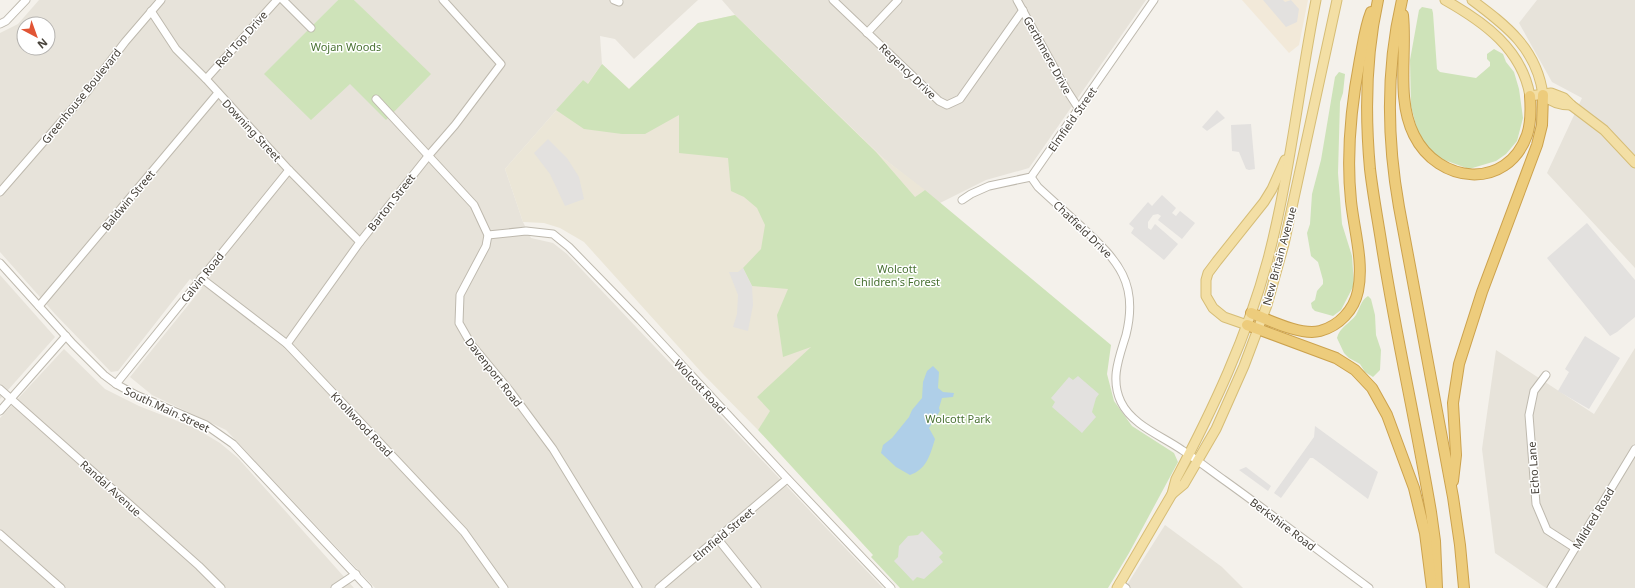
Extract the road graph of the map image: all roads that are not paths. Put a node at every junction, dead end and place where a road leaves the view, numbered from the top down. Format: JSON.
{"nodes":[{"id":1,"x":26,"y":0,"type":"edge"},
{"id":2,"x":161,"y":0,"type":"edge"},
{"id":3,"x":277,"y":0,"type":"edge"},
{"id":4,"x":283,"y":0,"type":"edge"},
{"id":5,"x":443,"y":0,"type":"edge"},
{"id":6,"x":833,"y":0,"type":"edge"},
{"id":7,"x":898,"y":0,"type":"edge"},
{"id":8,"x":1017,"y":0,"type":"edge"},
{"id":9,"x":1154,"y":0,"type":"edge"},
{"id":10,"x":1316,"y":0,"type":"edge"},
{"id":11,"x":1378,"y":0,"type":"edge"},
{"id":12,"x":1445,"y":0,"type":"edge"},
{"id":13,"x":1472,"y":0,"type":"edge"},
{"id":14,"x":1402,"y":2,"type":"edge"},
{"id":15,"x":1337,"y":3,"type":"edge"},
{"id":16,"x":1023,"y":10,"type":"junction"},
{"id":17,"x":151,"y":11,"type":"junction"},
{"id":18,"x":0,"y":24,"type":"edge"},
{"id":19,"x":311,"y":28,"type":"dead end"},
{"id":20,"x":867,"y":33,"type":"junction"},
{"id":21,"x":206,"y":79,"type":"junction"},
{"id":22,"x":218,"y":93,"type":"junction"},
{"id":23,"x":1543,"y":95,"type":"junction"},
{"id":24,"x":1530,"y":96,"type":"junction"},
{"id":25,"x":376,"y":100,"type":"dead end"},
{"id":26,"x":1079,"y":109,"type":"junction"},
{"id":27,"x":1292,"y":144,"type":"junction"},
{"id":28,"x":429,"y":155,"type":"junction"},
{"id":29,"x":1635,"y":163,"type":"edge"},
{"id":30,"x":289,"y":170,"type":"junction"},
{"id":31,"x":1031,"y":177,"type":"junction"},
{"id":32,"x":0,"y":192,"type":"edge"},
{"id":33,"x":962,"y":200,"type":"dead end"},
{"id":34,"x":488,"y":235,"type":"junction"},
{"id":35,"x":360,"y":242,"type":"junction"},
{"id":36,"x":0,"y":263,"type":"edge"},
{"id":37,"x":201,"y":278,"type":"junction"},
{"id":38,"x":39,"y":306,"type":"junction"},
{"id":39,"x":1251,"y":313,"type":"junction"},
{"id":40,"x":1262,"y":317,"type":"junction"},
{"id":41,"x":1247,"y":325,"type":"junction"},
{"id":42,"x":1258,"y":329,"type":"junction"},
{"id":43,"x":66,"y":336,"type":"junction"},
{"id":44,"x":286,"y":344,"type":"junction"},
{"id":45,"x":1546,"y":375,"type":"dead end"},
{"id":46,"x":116,"y":384,"type":"junction"},
{"id":47,"x":0,"y":389,"type":"edge"},
{"id":48,"x":11,"y":399,"type":"junction"},
{"id":49,"x":0,"y":411,"type":"edge"},
{"id":50,"x":1635,"y":449,"type":"edge"},
{"id":51,"x":1189,"y":454,"type":"junction"},
{"id":52,"x":1198,"y":461,"type":"junction"},
{"id":53,"x":787,"y":479,"type":"junction"},
{"id":54,"x":1452,"y":488,"type":"junction"},
{"id":55,"x":1172,"y":494,"type":"junction"},
{"id":56,"x":0,"y":534,"type":"edge"},
{"id":57,"x":717,"y":538,"type":"junction"},
{"id":58,"x":1575,"y":548,"type":"junction"},
{"id":59,"x":356,"y":574,"type":"junction"},
{"id":60,"x":1121,"y":586,"type":"edge"},
{"id":61,"x":61,"y":588,"type":"edge"},
{"id":62,"x":221,"y":588,"type":"edge"},
{"id":63,"x":335,"y":588,"type":"edge"},
{"id":64,"x":368,"y":588,"type":"edge"},
{"id":65,"x":504,"y":588,"type":"edge"},
{"id":66,"x":638,"y":588,"type":"edge"},
{"id":67,"x":659,"y":588,"type":"edge"},
{"id":68,"x":757,"y":588,"type":"edge"},
{"id":69,"x":891,"y":588,"type":"edge"},
{"id":70,"x":1369,"y":588,"type":"edge"},
{"id":71,"x":1432,"y":588,"type":"edge"},
{"id":72,"x":1437,"y":588,"type":"edge"},
{"id":73,"x":1464,"y":588,"type":"edge"},
{"id":74,"x":1551,"y":588,"type":"edge"}],
"edges":[{"from":1,"to":18,"type":"street"},
{"from":2,"to":17,"type":"street","name":"Greenhouse Boulevard"},
{"from":3,"to":21,"type":"street","name":"Red Top Drive"},
{"from":4,"to":19,"type":"street"},
{"from":5,"to":28,"type":"street","name":"Barton Street"},
{"from":6,"to":20,"type":"street","name":"Regency Drive"},
{"from":7,"to":20,"type":"street"},
{"from":8,"to":16,"type":"street","name":"Gerthmere Drive"},
{"from":9,"to":26,"type":"street","name":"Elmfield Street"},
{"from":10,"to":27,"type":"main road","name":"New Britain Avenue"},
{"from":11,"to":40,"type":"highway"},
{"from":11,"to":72,"type":"highway"},
{"from":12,"to":24,"type":"main road"},
{"from":13,"to":23,"type":"main road"},
{"from":14,"to":24,"type":"highway"},
{"from":14,"to":54,"type":"highway"},
{"from":15,"to":40,"type":"main road","name":"New Britain Avenue"},
{"from":16,"to":20,"type":"street","name":"Regency Drive"},
{"from":16,"to":26,"type":"street","name":"Gerthmere Drive"},
{"from":17,"to":21,"type":"street","name":"Downing Street"},
{"from":17,"to":32,"type":"street","name":"Greenhouse Boulevard"},
{"from":21,"to":22,"type":"street","name":"Downing Street"},
{"from":22,"to":30,"type":"street","name":"Downing Street"},
{"from":22,"to":38,"type":"street","name":"Baldwin Street"},
{"from":23,"to":24,"type":"main road"},
{"from":23,"to":29,"type":"main road"},
{"from":23,"to":54,"type":"highway"},
{"from":25,"to":28,"type":"street"},
{"from":26,"to":31,"type":"street","name":"Elmfield Street"},
{"from":27,"to":39,"type":"main road","name":"New Britain Avenue"},
{"from":27,"to":41,"type":"main road"},
{"from":28,"to":34,"type":"street"},
{"from":28,"to":35,"type":"street","name":"Barton Street"},
{"from":30,"to":35,"type":"street","name":"Downing Street"},
{"from":30,"to":37,"type":"street","name":"Calvin Road"},
{"from":31,"to":33,"type":"street"},
{"from":31,"to":51,"type":"street","name":"Chatfield Drive"},
{"from":34,"to":53,"type":"street","name":"Wolcott Road"},
{"from":34,"to":66,"type":"street","name":"Davenport Road"},
{"from":35,"to":44,"type":"street","name":"Barton Street"},
{"from":36,"to":38,"type":"street","name":"South Main Street"},
{"from":37,"to":44,"type":"street","name":"Knollwood Road"},
{"from":37,"to":46,"type":"street","name":"Calvin Road"},
{"from":38,"to":43,"type":"street","name":"South Main Street"},
{"from":39,"to":40,"type":"highway"},
{"from":39,"to":41,"type":"main road","name":"New Britain Avenue"},
{"from":40,"to":42,"type":"main road","name":"New Britain Avenue"},
{"from":41,"to":42,"type":"highway"},
{"from":41,"to":51,"type":"main road","name":"New Britain Avenue"},
{"from":42,"to":52,"type":"main road","name":"New Britain Avenue"},
{"from":42,"to":71,"type":"highway"},
{"from":43,"to":46,"type":"street","name":"South Main Street"},
{"from":43,"to":48,"type":"street"},
{"from":44,"to":65,"type":"street","name":"Knollwood Road"},
{"from":45,"to":58,"type":"street","name":"Echo Lane"},
{"from":46,"to":59,"type":"street","name":"South Main Street"},
{"from":47,"to":48,"type":"street","name":"Randal Avenue"},
{"from":48,"to":49,"type":"street"},
{"from":48,"to":62,"type":"street","name":"Randal Avenue"},
{"from":50,"to":58,"type":"street","name":"Mildred Road"},
{"from":51,"to":52,"type":"street","name":"Chatfield Drive"},
{"from":51,"to":55,"type":"main road","name":"New Britain Avenue"},
{"from":52,"to":55,"type":"main road","name":"New Britain Avenue"},
{"from":52,"to":70,"type":"street","name":"Berkshire Road"},
{"from":53,"to":57,"type":"street","name":"Elmfield Street"},
{"from":53,"to":69,"type":"street","name":"Wolcott Road"},
{"from":54,"to":73,"type":"highway"},
{"from":55,"to":60,"type":"main road","name":"New Britain Avenue"},
{"from":56,"to":61,"type":"street"},
{"from":57,"to":67,"type":"street","name":"Elmfield Street"},
{"from":57,"to":68,"type":"street"},
{"from":58,"to":74,"type":"street","name":"Mildred Road"},
{"from":59,"to":63,"type":"street"},
{"from":59,"to":64,"type":"street","name":"South Main Street"}]}
